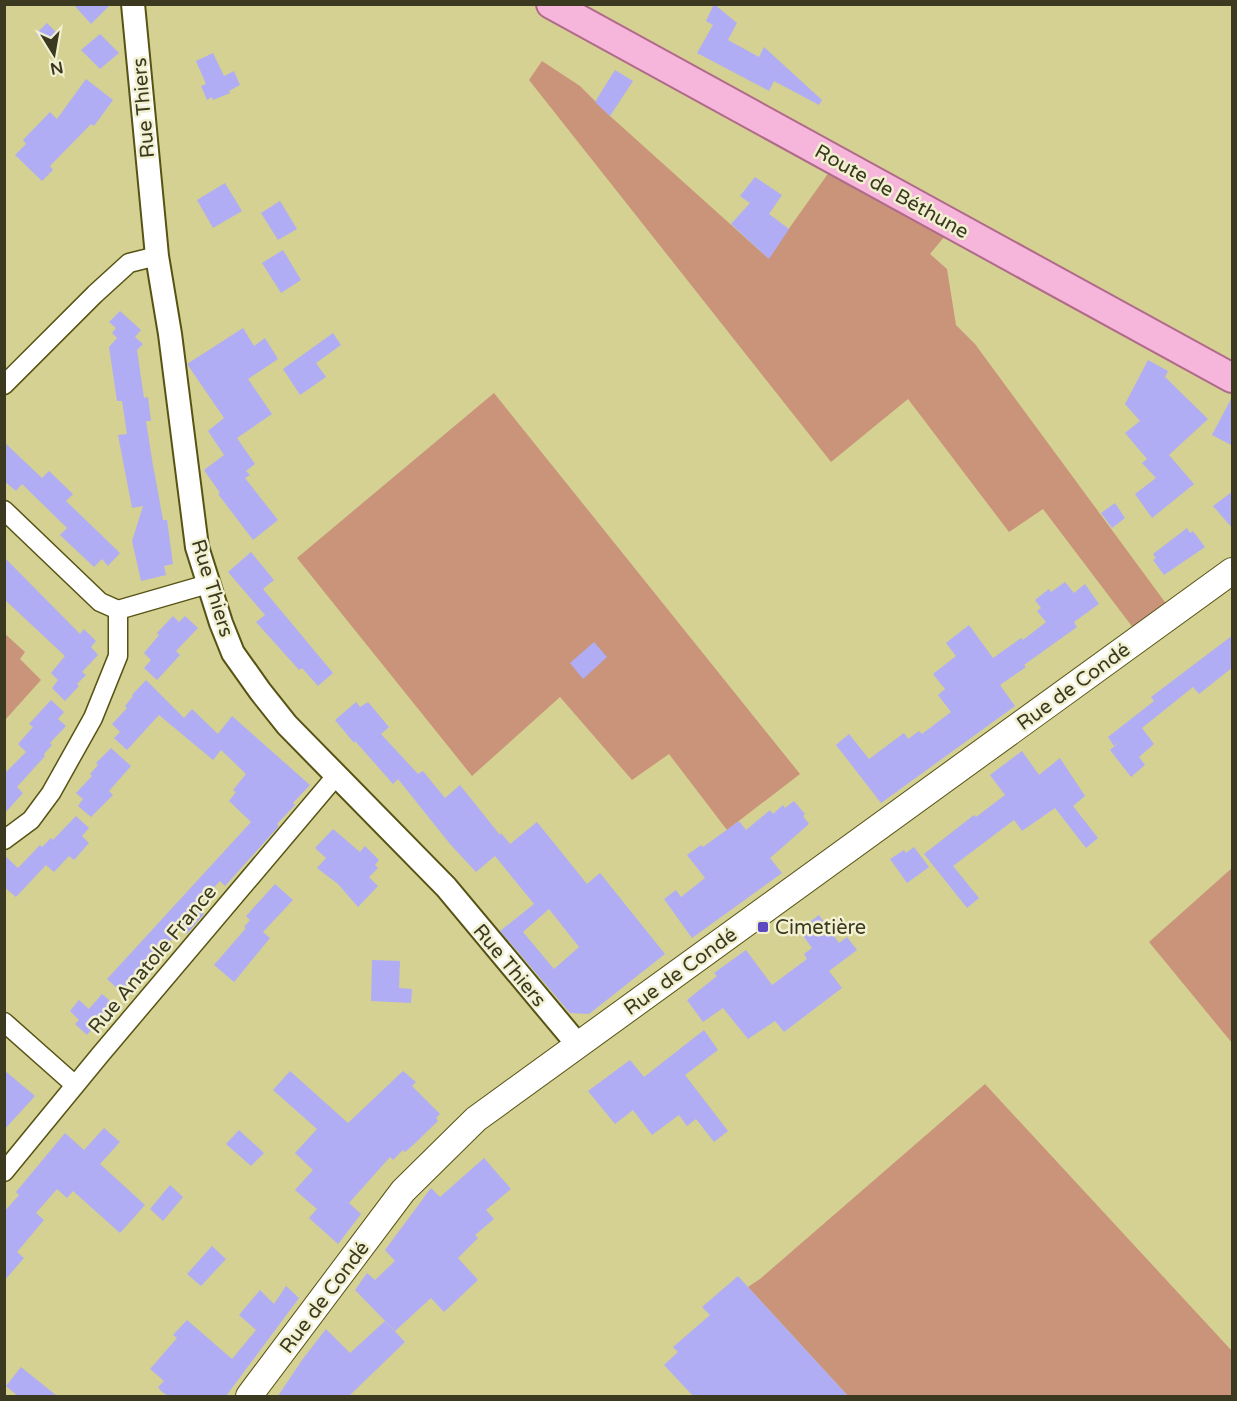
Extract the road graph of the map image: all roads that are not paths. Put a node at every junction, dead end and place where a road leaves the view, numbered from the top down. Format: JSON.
{"nodes":[{"id":1,"x":133,"y":4,"type":"edge"},
{"id":2,"x":551,"y":4,"type":"edge"},
{"id":3,"x":157,"y":256,"type":"junction"},
{"id":4,"x":1233,"y":378,"type":"edge"},
{"id":5,"x":4,"y":385,"type":"edge"},
{"id":6,"x":4,"y":510,"type":"edge"},
{"id":7,"x":1233,"y":571,"type":"edge"},
{"id":8,"x":208,"y":584,"type":"junction"},
{"id":9,"x":118,"y":610,"type":"junction"},
{"id":10,"x":336,"y":776,"type":"junction"},
{"id":11,"x":4,"y":840,"type":"edge"},
{"id":12,"x":4,"y":1022,"type":"edge"},
{"id":13,"x":578,"y":1044,"type":"junction"},
{"id":14,"x":75,"y":1085,"type":"junction"},
{"id":15,"x":4,"y":1172,"type":"edge"},
{"id":16,"x":249,"y":1396,"type":"edge"}],
"edges":[{"from":1,"to":3,"type":"street","name":"Rue Thiers"},
{"from":2,"to":4,"type":"main road","name":"Route de Béthune"},
{"from":3,"to":5,"type":"street"},
{"from":3,"to":8,"type":"street","name":"Rue Thiers"},
{"from":6,"to":9,"type":"street"},
{"from":7,"to":13,"type":"main road","name":"Rue de Condé"},
{"from":8,"to":9,"type":"street"},
{"from":8,"to":10,"type":"street","name":"Rue Thiers"},
{"from":9,"to":11,"type":"street"},
{"from":10,"to":13,"type":"street","name":"Rue Thiers"},
{"from":10,"to":14,"type":"street","name":"Rue Anatole France"},
{"from":12,"to":14,"type":"street"},
{"from":13,"to":16,"type":"main road","name":"Rue de Condé"},
{"from":14,"to":15,"type":"street","name":"Rue Anatole France"}]}
